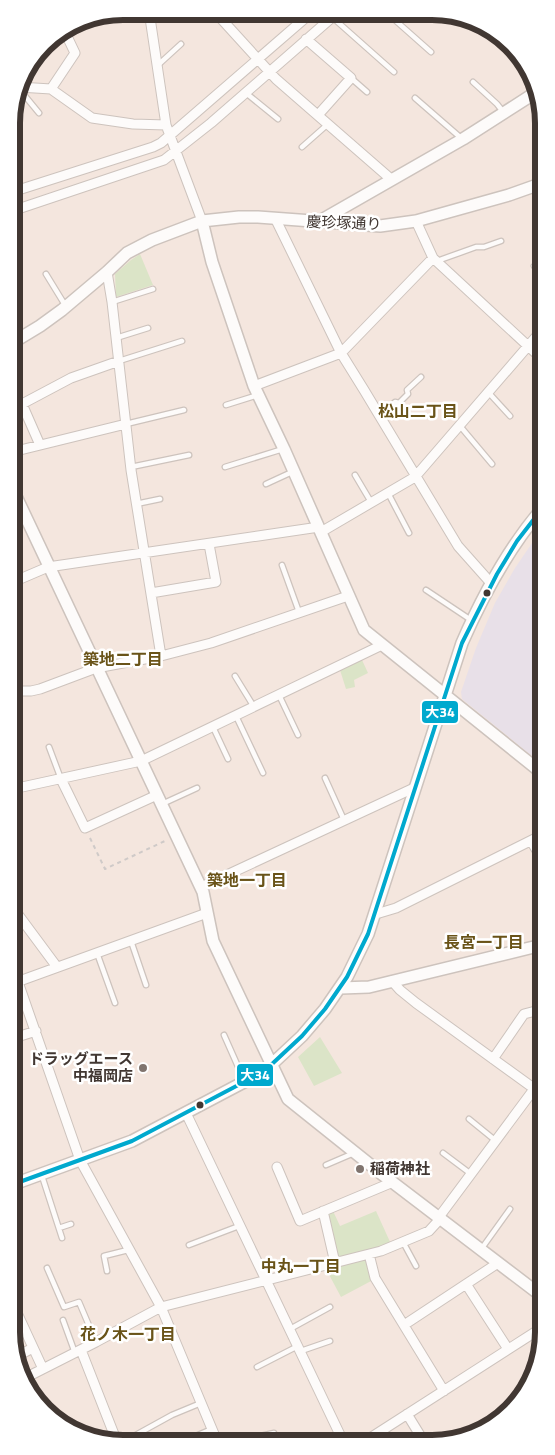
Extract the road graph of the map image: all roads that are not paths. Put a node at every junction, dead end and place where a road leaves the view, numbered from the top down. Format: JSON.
{"nodes":[{"id":1,"x":150,"y":20,"type":"edge"},
{"id":2,"x":222,"y":20,"type":"edge"},
{"id":3,"x":301,"y":20,"type":"edge"},
{"id":4,"x":328,"y":20,"type":"edge"},
{"id":5,"x":339,"y":20,"type":"edge"},
{"id":6,"x":395,"y":20,"type":"edge"},
{"id":7,"x":67,"y":36,"type":"edge"},
{"id":8,"x":306,"y":39,"type":"junction"},
{"id":9,"x":181,"y":44,"type":"dead end"},
{"id":10,"x":431,"y":52,"type":"dead end"},
{"id":11,"x":258,"y":58,"type":"junction"},
{"id":12,"x":158,"y":65,"type":"junction"},
{"id":13,"x":269,"y":71,"type":"junction"},
{"id":14,"x":394,"y":72,"type":"dead end"},
{"id":15,"x":351,"y":78,"type":"junction"},
{"id":16,"x":473,"y":82,"type":"dead end"},
{"id":17,"x":51,"y":89,"type":"junction"},
{"id":18,"x":26,"y":90,"type":"edge"},
{"id":19,"x":244,"y":92,"type":"junction"},
{"id":20,"x":367,"y":92,"type":"dead end"},
{"id":21,"x":25,"y":94,"type":"edge"},
{"id":22,"x":531,"y":96,"type":"edge"},
{"id":23,"x":415,"y":98,"type":"dead end"},
{"id":24,"x":39,"y":112,"type":"dead end"},
{"id":25,"x":504,"y":113,"type":"junction"},
{"id":26,"x":318,"y":116,"type":"junction"},
{"id":27,"x":278,"y":119,"type":"dead end"},
{"id":28,"x":328,"y":124,"type":"junction"},
{"id":29,"x":166,"y":125,"type":"junction"},
{"id":30,"x":170,"y":136,"type":"junction"},
{"id":31,"x":463,"y":139,"type":"junction"},
{"id":32,"x":302,"y":147,"type":"dead end"},
{"id":33,"x":177,"y":151,"type":"junction"},
{"id":34,"x":392,"y":180,"type":"junction"},
{"id":35,"x":535,"y":186,"type":"edge"},
{"id":36,"x":20,"y":189,"type":"edge"},
{"id":37,"x":20,"y":208,"type":"edge"},
{"id":38,"x":276,"y":220,"type":"junction"},
{"id":39,"x":202,"y":221,"type":"junction"},
{"id":40,"x":416,"y":221,"type":"junction"},
{"id":41,"x":318,"y":222,"type":"junction"},
{"id":42,"x":501,"y":241,"type":"dead end"},
{"id":43,"x":435,"y":260,"type":"junction"},
{"id":44,"x":107,"y":272,"type":"junction"},
{"id":45,"x":46,"y":274,"type":"dead end"},
{"id":46,"x":154,"y":289,"type":"dead end"},
{"id":47,"x":112,"y":302,"type":"junction"},
{"id":48,"x":66,"y":306,"type":"junction"},
{"id":49,"x":148,"y":328,"type":"dead end"},
{"id":50,"x":535,"y":337,"type":"edge"},
{"id":51,"x":20,"y":338,"type":"edge"},
{"id":52,"x":116,"y":338,"type":"junction"},
{"id":53,"x":182,"y":341,"type":"dead end"},
{"id":54,"x":527,"y":346,"type":"junction"},
{"id":55,"x":341,"y":352,"type":"junction"},
{"id":56,"x":535,"y":353,"type":"edge"},
{"id":57,"x":119,"y":361,"type":"junction"},
{"id":58,"x":422,"y":378,"type":"dead end"},
{"id":59,"x":256,"y":390,"type":"junction"},
{"id":60,"x":488,"y":392,"type":"junction"},
{"id":61,"x":226,"y":405,"type":"dead end"},
{"id":62,"x":184,"y":410,"type":"dead end"},
{"id":63,"x":510,"y":416,"type":"dead end"},
{"id":64,"x":380,"y":417,"type":"junction"},
{"id":65,"x":126,"y":424,"type":"junction"},
{"id":66,"x":460,"y":426,"type":"junction"},
{"id":67,"x":40,"y":445,"type":"junction"},
{"id":68,"x":284,"y":449,"type":"junction"},
{"id":69,"x":20,"y":450,"type":"edge"},
{"id":70,"x":189,"y":455,"type":"dead end"},
{"id":71,"x":492,"y":464,"type":"dead end"},
{"id":72,"x":131,"y":467,"type":"junction"},
{"id":73,"x":225,"y":467,"type":"dead end"},
{"id":74,"x":294,"y":471,"type":"junction"},
{"id":75,"x":355,"y":474,"type":"dead end"},
{"id":76,"x":415,"y":477,"type":"junction"},
{"id":77,"x":266,"y":484,"type":"dead end"},
{"id":78,"x":388,"y":493,"type":"junction"},
{"id":79,"x":160,"y":499,"type":"dead end"},
{"id":80,"x":371,"y":502,"type":"junction"},
{"id":81,"x":136,"y":504,"type":"junction"},
{"id":82,"x":20,"y":507,"type":"edge"},
{"id":83,"x":535,"y":518,"type":"edge"},
{"id":84,"x":320,"y":529,"type":"junction"},
{"id":85,"x":409,"y":533,"type":"dead end"},
{"id":86,"x":209,"y":544,"type":"junction"},
{"id":87,"x":144,"y":553,"type":"junction"},
{"id":88,"x":282,"y":565,"type":"dead end"},
{"id":89,"x":48,"y":567,"type":"junction"},
{"id":90,"x":20,"y":579,"type":"edge"},
{"id":91,"x":490,"y":582,"type":"junction"},
{"id":92,"x":426,"y":590,"type":"dead end"},
{"id":93,"x":151,"y":593,"type":"junction"},
{"id":94,"x":348,"y":596,"type":"junction"},
{"id":95,"x":299,"y":612,"type":"junction"},
{"id":96,"x":472,"y":620,"type":"junction"},
{"id":97,"x":382,"y":645,"type":"junction"},
{"id":98,"x":161,"y":656,"type":"junction"},
{"id":99,"x":96,"y":668,"type":"junction"},
{"id":100,"x":235,"y":676,"type":"dead end"},
{"id":101,"x":20,"y":691,"type":"edge"},
{"id":102,"x":446,"y":694,"type":"junction"},
{"id":103,"x":279,"y":695,"type":"junction"},
{"id":104,"x":254,"y":707,"type":"junction"},
{"id":105,"x":236,"y":716,"type":"junction"},
{"id":106,"x":212,"y":727,"type":"junction"},
{"id":107,"x":298,"y":735,"type":"dead end"},
{"id":108,"x":49,"y":746,"type":"dead end"},
{"id":109,"x":228,"y":759,"type":"dead end"},
{"id":110,"x":141,"y":761,"type":"junction"},
{"id":111,"x":535,"y":767,"type":"edge"},
{"id":112,"x":263,"y":773,"type":"dead end"},
{"id":113,"x":325,"y":778,"type":"dead end"},
{"id":114,"x":61,"y":779,"type":"junction"},
{"id":115,"x":416,"y":787,"type":"junction"},
{"id":116,"x":20,"y":788,"type":"edge"},
{"id":117,"x":197,"y":788,"type":"dead end"},
{"id":118,"x":159,"y":800,"type":"junction"},
{"id":119,"x":344,"y":820,"type":"junction"},
{"id":120,"x":535,"y":839,"type":"edge"},
{"id":121,"x":531,"y":841,"type":"junction"},
{"id":122,"x":535,"y":848,"type":"edge"},
{"id":123,"x":201,"y":887,"type":"junction"},
{"id":124,"x":207,"y":913,"type":"junction"},
{"id":125,"x":376,"y":914,"type":"junction"},
{"id":126,"x":20,"y":917,"type":"edge"},
{"id":127,"x":131,"y":940,"type":"junction"},
{"id":128,"x":535,"y":947,"type":"edge"},
{"id":129,"x":97,"y":953,"type":"junction"},
{"id":130,"x":58,"y":967,"type":"junction"},
{"id":131,"x":20,"y":981,"type":"edge"},
{"id":132,"x":392,"y":981,"type":"junction"},
{"id":133,"x":146,"y":985,"type":"dead end"},
{"id":134,"x":341,"y":988,"type":"junction"},
{"id":135,"x":20,"y":993,"type":"edge"},
{"id":136,"x":115,"y":1003,"type":"dead end"},
{"id":137,"x":535,"y":1012,"type":"edge"},
{"id":138,"x":36,"y":1031,"type":"junction"},
{"id":139,"x":224,"y":1035,"type":"dead end"},
{"id":140,"x":20,"y":1036,"type":"edge"},
{"id":141,"x":493,"y":1059,"type":"junction"},
{"id":142,"x":272,"y":1064,"type":"junction"},
{"id":143,"x":244,"y":1082,"type":"junction"},
{"id":144,"x":534,"y":1089,"type":"joint"},
{"id":145,"x":186,"y":1113,"type":"junction"},
{"id":146,"x":469,"y":1119,"type":"dead end"},
{"id":147,"x":496,"y":1141,"type":"junction"},
{"id":148,"x":355,"y":1153,"type":"junction"},
{"id":149,"x":444,"y":1153,"type":"dead end"},
{"id":150,"x":80,"y":1160,"type":"junction"},
{"id":151,"x":326,"y":1165,"type":"dead end"},
{"id":152,"x":277,"y":1167,"type":"dead end"},
{"id":153,"x":41,"y":1174,"type":"junction"},
{"id":154,"x":471,"y":1174,"type":"junction"},
{"id":155,"x":20,"y":1182,"type":"edge"},
{"id":156,"x":393,"y":1182,"type":"junction"},
{"id":157,"x":510,"y":1209,"type":"dead end"},
{"id":158,"x":323,"y":1211,"type":"junction"},
{"id":159,"x":440,"y":1218,"type":"junction"},
{"id":160,"x":71,"y":1224,"type":"dead end"},
{"id":161,"x":240,"y":1226,"type":"junction"},
{"id":162,"x":59,"y":1228,"type":"junction"},
{"id":163,"x":62,"y":1238,"type":"dead end"},
{"id":164,"x":403,"y":1242,"type":"junction"},
{"id":165,"x":190,"y":1245,"type":"dead end"},
{"id":166,"x":130,"y":1249,"type":"junction"},
{"id":167,"x":481,"y":1249,"type":"junction"},
{"id":168,"x":369,"y":1254,"type":"junction"},
{"id":169,"x":335,"y":1263,"type":"junction"},
{"id":170,"x":498,"y":1263,"type":"junction"},
{"id":171,"x":416,"y":1266,"type":"dead end"},
{"id":172,"x":47,"y":1268,"type":"dead end"},
{"id":173,"x":108,"y":1271,"type":"dead end"},
{"id":174,"x":265,"y":1280,"type":"junction"},
{"id":175,"x":466,"y":1284,"type":"junction"},
{"id":176,"x":535,"y":1291,"type":"edge"},
{"id":177,"x":161,"y":1307,"type":"junction"},
{"id":178,"x":330,"y":1307,"type":"dead end"},
{"id":179,"x":20,"y":1319,"type":"edge"},
{"id":180,"x":63,"y":1320,"type":"dead end"},
{"id":181,"x":404,"y":1324,"type":"junction"},
{"id":182,"x":290,"y":1330,"type":"junction"},
{"id":183,"x":535,"y":1332,"type":"edge"},
{"id":184,"x":330,"y":1341,"type":"dead end"},
{"id":185,"x":96,"y":1342,"type":"junction"},
{"id":186,"x":33,"y":1348,"type":"junction"},
{"id":187,"x":299,"y":1349,"type":"junction"},
{"id":188,"x":508,"y":1349,"type":"junction"},
{"id":189,"x":78,"y":1352,"type":"junction"},
{"id":190,"x":23,"y":1353,"type":"edge"},
{"id":191,"x":257,"y":1367,"type":"dead end"},
{"id":192,"x":43,"y":1369,"type":"junction"},
{"id":193,"x":30,"y":1375,"type":"edge"},
{"id":194,"x":444,"y":1391,"type":"junction"},
{"id":195,"x":201,"y":1403,"type":"junction"},
{"id":196,"x":407,"y":1414,"type":"junction"},
{"id":197,"x":212,"y":1429,"type":"junction"},
{"id":198,"x":274,"y":1433,"type":"dead end"},
{"id":199,"x":114,"y":1434,"type":"edge"},
{"id":200,"x":136,"y":1435,"type":"edge"},
{"id":201,"x":198,"y":1435,"type":"edge"},
{"id":202,"x":214,"y":1435,"type":"edge"},
{"id":203,"x":264,"y":1435,"type":"edge"},
{"id":204,"x":340,"y":1435,"type":"edge"},
{"id":205,"x":374,"y":1435,"type":"edge"},
{"id":206,"x":420,"y":1435,"type":"edge"}],
"edges":[{"from":1,"to":12,"type":"street"},
{"from":2,"to":11,"type":"street"},
{"from":3,"to":11,"type":"street"},
{"from":4,"to":8,"type":"street"},
{"from":5,"to":14,"type":"lane"},
{"from":6,"to":10,"type":"lane"},
{"from":7,"to":17,"type":"street"},
{"from":8,"to":13,"type":"street"},
{"from":8,"to":15,"type":"street"},
{"from":9,"to":12,"type":"lane"},
{"from":11,"to":13,"type":"street"},
{"from":11,"to":30,"type":"street"},
{"from":12,"to":29,"type":"street"},
{"from":13,"to":19,"type":"street"},
{"from":13,"to":26,"type":"street"},
{"from":15,"to":20,"type":"lane"},
{"from":15,"to":26,"type":"street"},
{"from":16,"to":25,"type":"lane"},
{"from":17,"to":18,"type":"street"},
{"from":17,"to":29,"type":"street"},
{"from":19,"to":27,"type":"lane"},
{"from":19,"to":33,"type":"street"},
{"from":21,"to":24,"type":"lane"},
{"from":22,"to":25,"type":"street"},
{"from":23,"to":31,"type":"lane"},
{"from":25,"to":31,"type":"street"},
{"from":26,"to":28,"type":"street"},
{"from":28,"to":32,"type":"lane"},
{"from":28,"to":34,"type":"street"},
{"from":29,"to":30,"type":"street"},
{"from":30,"to":33,"type":"street"},
{"from":30,"to":36,"type":"street"},
{"from":31,"to":34,"type":"street"},
{"from":33,"to":37,"type":"street"},
{"from":33,"to":39,"type":"street"},
{"from":34,"to":41,"type":"street"},
{"from":35,"to":40,"type":"street","name":"慶珍塚通り"},
{"from":38,"to":39,"type":"street","name":"慶珍塚通り"},
{"from":38,"to":41,"type":"street","name":"慶珍塚通り"},
{"from":38,"to":55,"type":"street"},
{"from":39,"to":44,"type":"street","name":"慶珍塚通り"},
{"from":39,"to":59,"type":"street"},
{"from":40,"to":41,"type":"street","name":"慶珍塚通り"},
{"from":40,"to":43,"type":"street"},
{"from":42,"to":43,"type":"lane"},
{"from":43,"to":54,"type":"street"},
{"from":43,"to":55,"type":"street"},
{"from":44,"to":47,"type":"street"},
{"from":44,"to":48,"type":"street","name":"慶珍塚通り"},
{"from":45,"to":48,"type":"lane"},
{"from":46,"to":47,"type":"lane"},
{"from":47,"to":52,"type":"street"},
{"from":48,"to":51,"type":"street","name":"慶珍塚通り"},
{"from":49,"to":52,"type":"lane"},
{"from":50,"to":54,"type":"street"},
{"from":52,"to":57,"type":"street"},
{"from":53,"to":57,"type":"lane"},
{"from":54,"to":56,"type":"street"},
{"from":54,"to":60,"type":"street"},
{"from":55,"to":59,"type":"street"},
{"from":55,"to":64,"type":"street"},
{"from":57,"to":65,"type":"street"},
{"from":57,"to":67,"type":"street"},
{"from":58,"to":64,"type":"lane"},
{"from":59,"to":61,"type":"lane"},
{"from":59,"to":68,"type":"street"},
{"from":60,"to":63,"type":"lane"},
{"from":60,"to":66,"type":"street"},
{"from":62,"to":65,"type":"lane"},
{"from":64,"to":76,"type":"street"},
{"from":65,"to":67,"type":"street"},
{"from":65,"to":72,"type":"street"},
{"from":66,"to":71,"type":"lane"},
{"from":66,"to":76,"type":"street"},
{"from":67,"to":69,"type":"street"},
{"from":68,"to":73,"type":"lane"},
{"from":68,"to":74,"type":"street"},
{"from":70,"to":72,"type":"lane"},
{"from":72,"to":81,"type":"street"},
{"from":74,"to":77,"type":"lane"},
{"from":74,"to":84,"type":"street"},
{"from":75,"to":80,"type":"lane"},
{"from":76,"to":78,"type":"street"},
{"from":76,"to":91,"type":"street"},
{"from":78,"to":80,"type":"street"},
{"from":78,"to":85,"type":"lane"},
{"from":79,"to":81,"type":"lane"},
{"from":80,"to":84,"type":"street"},
{"from":81,"to":87,"type":"street"},
{"from":82,"to":89,"type":"street"},
{"from":83,"to":91,"type":"street"},
{"from":84,"to":86,"type":"street"},
{"from":84,"to":94,"type":"street"},
{"from":86,"to":87,"type":"street"},
{"from":86,"to":93,"type":"street"},
{"from":87,"to":89,"type":"street"},
{"from":87,"to":93,"type":"street"},
{"from":88,"to":95,"type":"lane"},
{"from":89,"to":90,"type":"street"},
{"from":89,"to":99,"type":"street"},
{"from":91,"to":96,"type":"street"},
{"from":92,"to":96,"type":"lane"},
{"from":93,"to":98,"type":"street"},
{"from":94,"to":95,"type":"street"},
{"from":94,"to":97,"type":"street"},
{"from":95,"to":98,"type":"street"},
{"from":96,"to":102,"type":"street"},
{"from":97,"to":102,"type":"street"},
{"from":97,"to":103,"type":"street"},
{"from":98,"to":99,"type":"street"},
{"from":99,"to":101,"type":"street"},
{"from":99,"to":110,"type":"street"},
{"from":100,"to":104,"type":"lane"},
{"from":102,"to":111,"type":"street"},
{"from":102,"to":115,"type":"street"},
{"from":103,"to":104,"type":"street"},
{"from":103,"to":107,"type":"lane"},
{"from":104,"to":105,"type":"street"},
{"from":105,"to":106,"type":"street"},
{"from":105,"to":112,"type":"lane"},
{"from":106,"to":109,"type":"lane"},
{"from":106,"to":110,"type":"street"},
{"from":108,"to":114,"type":"lane"},
{"from":110,"to":114,"type":"street"},
{"from":110,"to":118,"type":"street"},
{"from":113,"to":119,"type":"lane"},
{"from":114,"to":116,"type":"street"},
{"from":114,"to":118,"type":"street"},
{"from":115,"to":119,"type":"street"},
{"from":115,"to":125,"type":"street"},
{"from":117,"to":118,"type":"lane"},
{"from":118,"to":123,"type":"street"},
{"from":119,"to":123,"type":"street"},
{"from":120,"to":121,"type":"street"},
{"from":121,"to":122,"type":"street"},
{"from":121,"to":125,"type":"street"},
{"from":123,"to":124,"type":"street"},
{"from":124,"to":127,"type":"street"},
{"from":124,"to":142,"type":"street"},
{"from":125,"to":134,"type":"street"},
{"from":126,"to":130,"type":"street"},
{"from":127,"to":129,"type":"street"},
{"from":127,"to":133,"type":"lane"},
{"from":128,"to":132,"type":"street"},
{"from":129,"to":130,"type":"street"},
{"from":129,"to":136,"type":"lane"},
{"from":130,"to":131,"type":"street"},
{"from":132,"to":134,"type":"street"},
{"from":132,"to":141,"type":"street"},
{"from":134,"to":142,"type":"street"},
{"from":135,"to":138,"type":"street"},
{"from":137,"to":141,"type":"street"},
{"from":138,"to":140,"type":"street"},
{"from":138,"to":150,"type":"street"},
{"from":139,"to":143,"type":"lane"},
{"from":141,"to":144,"type":"street"},
{"from":142,"to":143,"type":"street"},
{"from":142,"to":148,"type":"street"},
{"from":143,"to":145,"type":"street"},
{"from":144,"to":147,"type":"street"},
{"from":145,"to":150,"type":"street"},
{"from":145,"to":161,"type":"street"},
{"from":146,"to":147,"type":"lane"},
{"from":147,"to":154,"type":"street"},
{"from":148,"to":151,"type":"lane"},
{"from":148,"to":156,"type":"street"},
{"from":149,"to":154,"type":"lane"},
{"from":150,"to":153,"type":"street"},
{"from":150,"to":166,"type":"street"},
{"from":152,"to":158,"type":"street"},
{"from":153,"to":155,"type":"street"},
{"from":153,"to":162,"type":"lane"},
{"from":154,"to":159,"type":"street"},
{"from":156,"to":158,"type":"street"},
{"from":156,"to":159,"type":"street"},
{"from":157,"to":167,"type":"lane"},
{"from":158,"to":169,"type":"street"},
{"from":159,"to":164,"type":"street"},
{"from":159,"to":167,"type":"street"},
{"from":160,"to":162,"type":"lane"},
{"from":161,"to":165,"type":"lane"},
{"from":161,"to":174,"type":"street"},
{"from":162,"to":163,"type":"lane"},
{"from":164,"to":168,"type":"street"},
{"from":164,"to":171,"type":"lane"},
{"from":166,"to":173,"type":"lane"},
{"from":166,"to":177,"type":"street"},
{"from":167,"to":170,"type":"street"},
{"from":168,"to":169,"type":"street"},
{"from":168,"to":181,"type":"street"},
{"from":169,"to":174,"type":"street"},
{"from":170,"to":175,"type":"street"},
{"from":170,"to":176,"type":"street"},
{"from":172,"to":185,"type":"lane"},
{"from":174,"to":177,"type":"street"},
{"from":174,"to":182,"type":"street"},
{"from":175,"to":181,"type":"street"},
{"from":175,"to":188,"type":"street"},
{"from":177,"to":185,"type":"street"},
{"from":177,"to":195,"type":"street"},
{"from":178,"to":182,"type":"lane"},
{"from":179,"to":186,"type":"street"},
{"from":180,"to":189,"type":"lane"},
{"from":181,"to":194,"type":"street"},
{"from":182,"to":187,"type":"street"},
{"from":183,"to":188,"type":"street"},
{"from":184,"to":187,"type":"lane"},
{"from":185,"to":189,"type":"street"},
{"from":186,"to":190,"type":"street"},
{"from":186,"to":192,"type":"street"},
{"from":187,"to":191,"type":"lane"},
{"from":187,"to":204,"type":"street"},
{"from":188,"to":194,"type":"street"},
{"from":189,"to":192,"type":"street"},
{"from":189,"to":199,"type":"street"},
{"from":192,"to":193,"type":"street"},
{"from":194,"to":196,"type":"street"},
{"from":195,"to":197,"type":"street"},
{"from":195,"to":200,"type":"lane"},
{"from":196,"to":205,"type":"street"},
{"from":196,"to":206,"type":"street"},
{"from":197,"to":201,"type":"lane"},
{"from":197,"to":202,"type":"street"},
{"from":198,"to":203,"type":"lane"}]}
